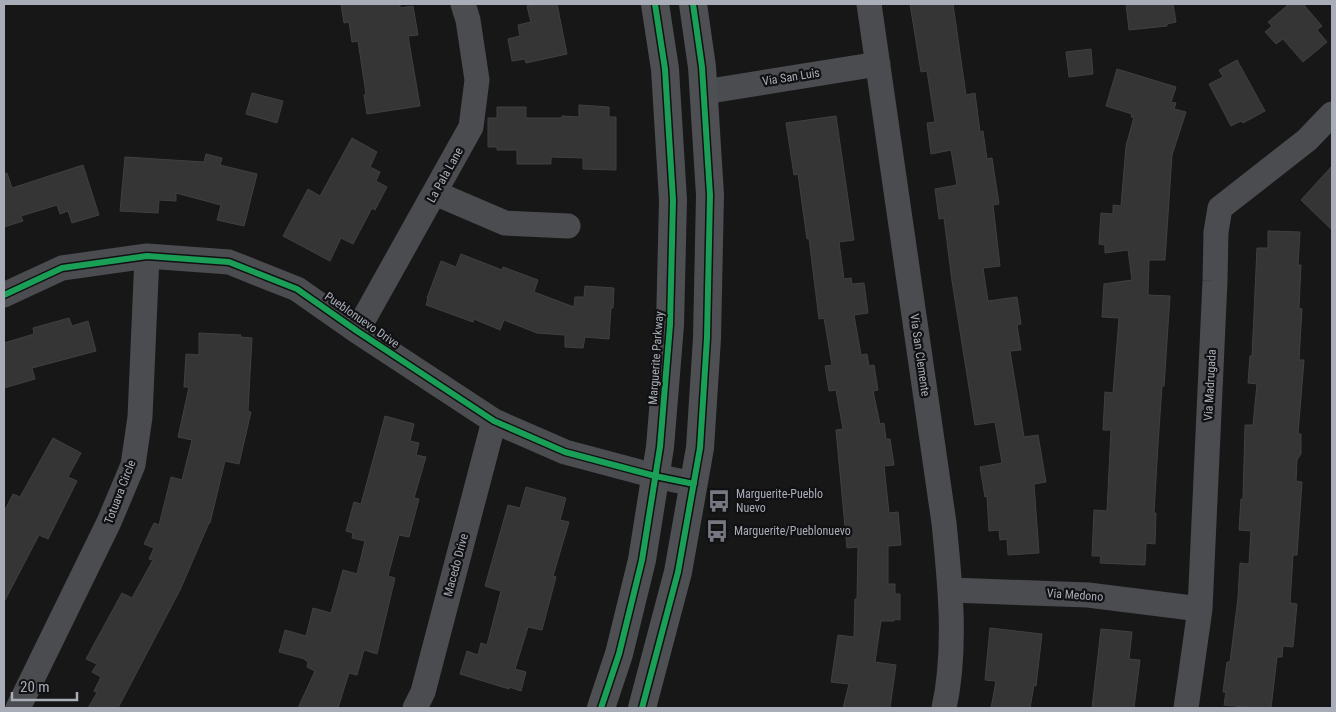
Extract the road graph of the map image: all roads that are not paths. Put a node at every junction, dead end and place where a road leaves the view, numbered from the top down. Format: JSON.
{"nodes":[{"id":1,"x":463,"y":4,"type":"edge"},
{"id":2,"x":655,"y":4,"type":"edge"},
{"id":3,"x":693,"y":4,"type":"edge"},
{"id":4,"x":869,"y":4,"type":"edge"},
{"id":5,"x":878,"y":64,"type":"junction"},
{"id":6,"x":704,"y":92,"type":"junction"},
{"id":7,"x":666,"y":97,"type":"junction"},
{"id":8,"x":1332,"y":114,"type":"edge"},
{"id":9,"x":435,"y":193,"type":"junction"},
{"id":10,"x":568,"y":226,"type":"dead end"},
{"id":11,"x":147,"y":256,"type":"junction"},
{"id":12,"x":4,"y":295,"type":"edge"},
{"id":13,"x":358,"y":332,"type":"junction"},
{"id":14,"x":494,"y":421,"type":"junction"},
{"id":15,"x":655,"y":476,"type":"junction"},
{"id":16,"x":694,"y":484,"type":"junction"},
{"id":17,"x":951,"y":590,"type":"junction"},
{"id":18,"x":1200,"y":609,"type":"junction"},
{"id":19,"x":18,"y":708,"type":"edge"},
{"id":20,"x":415,"y":708,"type":"edge"},
{"id":21,"x":601,"y":708,"type":"edge"},
{"id":22,"x":642,"y":708,"type":"edge"},
{"id":23,"x":944,"y":708,"type":"edge"},
{"id":24,"x":1186,"y":708,"type":"edge"}],
"edges":[{"from":1,"to":9,"type":"street","name":"La Pala Lane"},
{"from":2,"to":7,"type":"main road","name":"Marguerite Parkway"},
{"from":3,"to":6,"type":"main road"},
{"from":4,"to":5,"type":"street","name":"Via San Clemente"},
{"from":5,"to":6,"type":"street","name":"Via San Luis"},
{"from":5,"to":17,"type":"street","name":"Via San Clemente"},
{"from":6,"to":7,"type":"main road"},
{"from":6,"to":16,"type":"main road"},
{"from":7,"to":15,"type":"main road","name":"Marguerite Parkway"},
{"from":8,"to":18,"type":"street","name":"Via Madrugada"},
{"from":9,"to":10,"type":"street"},
{"from":9,"to":13,"type":"street","name":"La Pala Lane"},
{"from":11,"to":12,"type":"street","name":"Pueblonuevo Drive"},
{"from":11,"to":13,"type":"street","name":"Pueblonuevo Drive"},
{"from":11,"to":19,"type":"street","name":"Totuava Circle"},
{"from":13,"to":14,"type":"street","name":"Pueblonuevo Drive"},
{"from":14,"to":15,"type":"street","name":"Pueblonuevo Drive"},
{"from":14,"to":20,"type":"street","name":"Macedo Drive"},
{"from":15,"to":16,"type":"street","name":"Pueblonuevo Drive"},
{"from":15,"to":21,"type":"main road","name":"Marguerite Parkway"},
{"from":16,"to":22,"type":"main road"},
{"from":17,"to":18,"type":"street","name":"Via Medono"},
{"from":17,"to":23,"type":"street","name":"Via San Clemente"},
{"from":18,"to":24,"type":"street","name":"Via Madrugada"}]}
